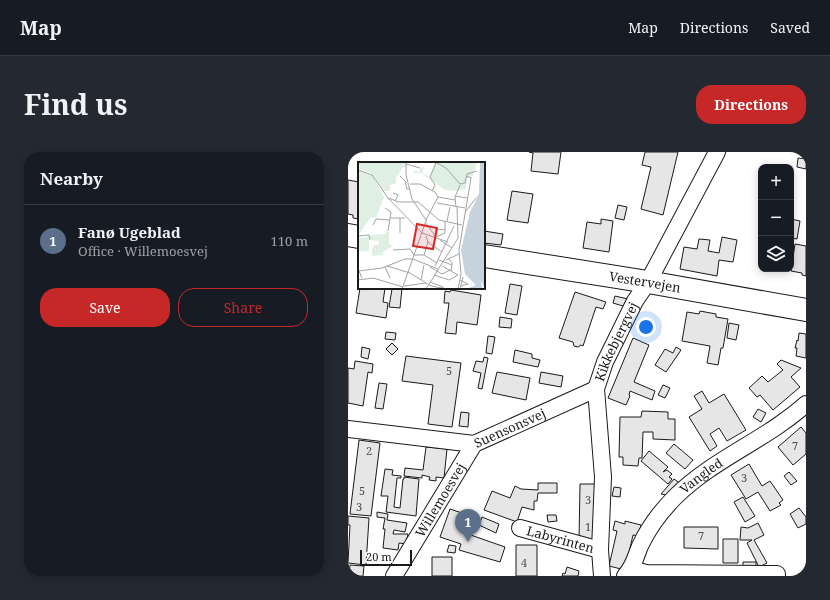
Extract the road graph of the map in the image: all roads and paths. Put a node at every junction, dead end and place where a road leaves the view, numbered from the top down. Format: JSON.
{"nodes":[{"id":1,"x":717,"y":152,"type":"edge"},
{"id":2,"x":348,"y":235,"type":"edge"},
{"id":3,"x":358,"y":237,"type":"edge"},
{"id":4,"x":485,"y":256,"type":"edge"},
{"id":5,"x":648,"y":282,"type":"junction"},
{"id":6,"x":806,"y":310,"type":"edge"},
{"id":7,"x":596,"y":389,"type":"junction"},
{"id":8,"x":806,"y":404,"type":"edge"},
{"id":9,"x":348,"y":429,"type":"edge"},
{"id":10,"x":474,"y":444,"type":"junction"},
{"id":11,"x":520,"y":528,"type":"dead end"},
{"id":12,"x":600,"y":550,"type":"junction"},
{"id":13,"x":628,"y":572,"type":"edge"},
{"id":14,"x":394,"y":576,"type":"edge"},
{"id":15,"x":602,"y":576,"type":"edge"},
{"id":16,"x":777,"y":576,"type":"edge"}],
"edges":[{"from":1,"to":5,"type":"street","name":"Kikkebjergvej"},
{"from":2,"to":3,"type":"street"},
{"from":4,"to":5,"type":"street","name":"Vestervejen"},
{"from":5,"to":6,"type":"street","name":"Vestervejen"},
{"from":5,"to":7,"type":"street","name":"Kikkebjergvej"},
{"from":7,"to":10,"type":"street","name":"Suensonsvej"},
{"from":7,"to":12,"type":"street","name":"Kikkebjergvej"},
{"from":8,"to":13,"type":"street","name":"Vangled"},
{"from":9,"to":10,"type":"street","name":"Suensonsvej"},
{"from":10,"to":14,"type":"street","name":"Willemoesvej"},
{"from":11,"to":12,"type":"street","name":"Labyrinten"},
{"from":12,"to":15,"type":"street","name":"Kikkebjergvej"},
{"from":13,"to":16,"type":"street"}]}
